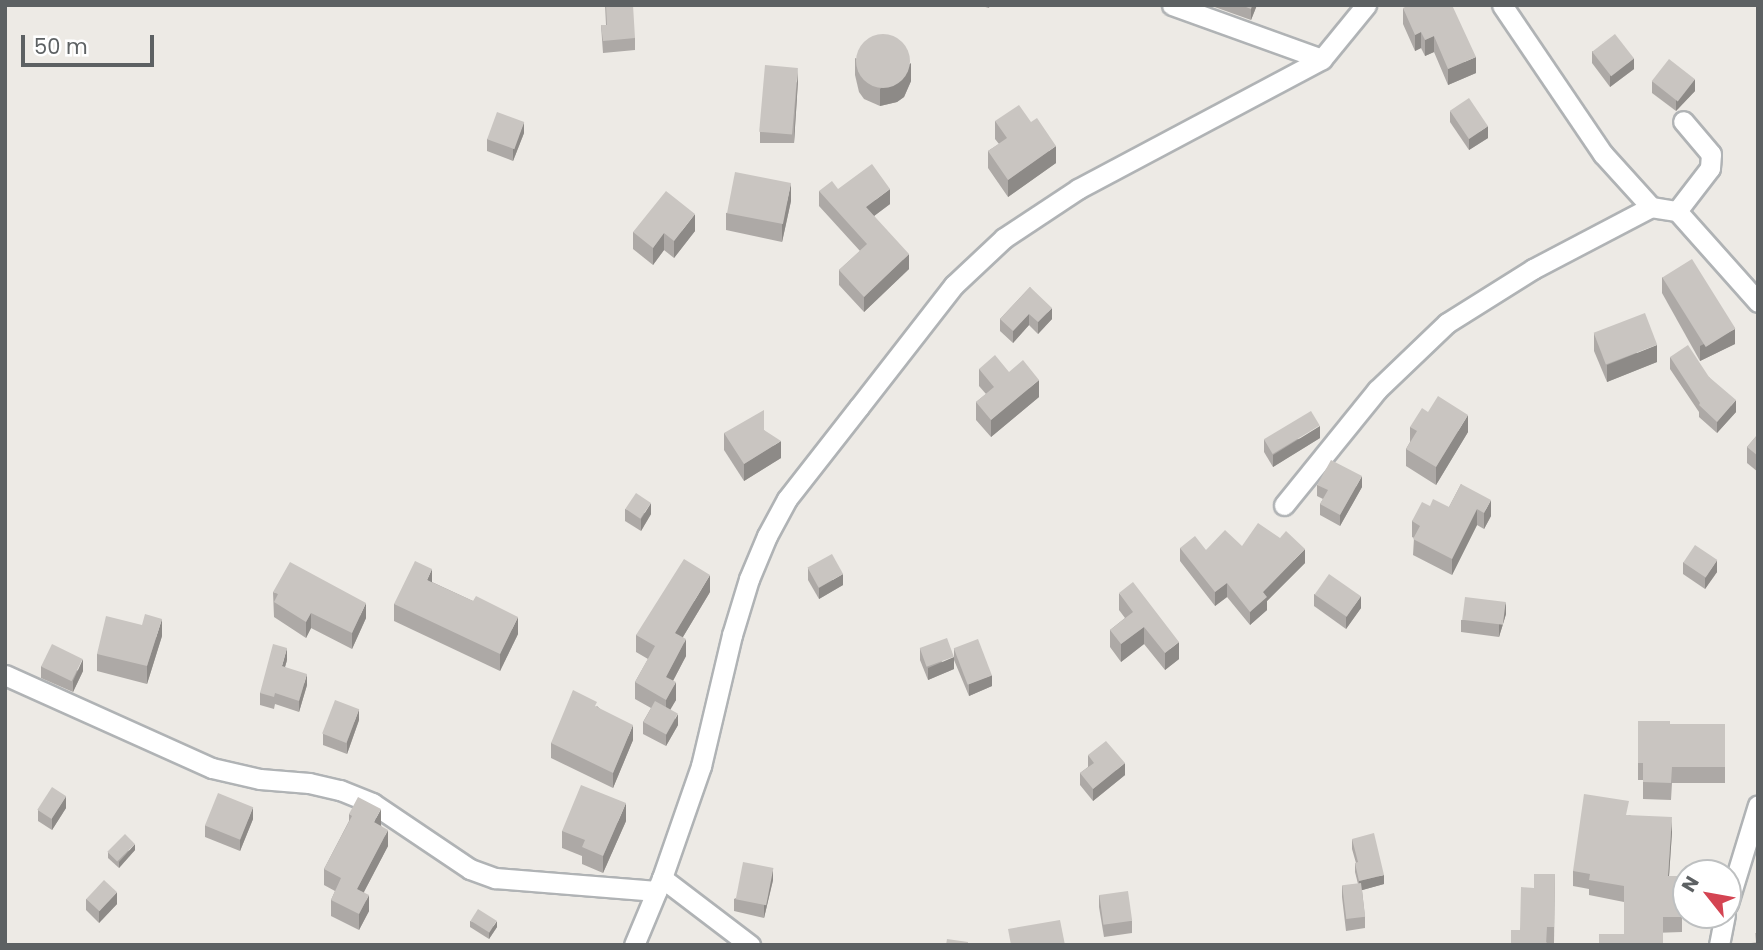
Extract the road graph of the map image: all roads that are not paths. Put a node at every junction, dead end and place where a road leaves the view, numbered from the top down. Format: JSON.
{"nodes":[{"id":1,"x":1172,"y":5,"type":"edge"},
{"id":2,"x":1366,"y":5,"type":"edge"},
{"id":3,"x":1502,"y":5,"type":"edge"},
{"id":4,"x":1322,"y":59,"type":"junction"},
{"id":5,"x":1683,"y":121,"type":"dead end"},
{"id":6,"x":1651,"y":206,"type":"junction"},
{"id":7,"x":1677,"y":211,"type":"junction"},
{"id":8,"x":1758,"y":302,"type":"edge"},
{"id":9,"x":1284,"y":505,"type":"dead end"},
{"id":10,"x":5,"y":676,"type":"edge"},
{"id":11,"x":1758,"y":805,"type":"edge"},
{"id":12,"x":1741,"y":859,"type":"edge"},
{"id":13,"x":659,"y":885,"type":"junction"},
{"id":14,"x":634,"y":945,"type":"edge"},
{"id":15,"x":750,"y":945,"type":"edge"}],
"edges":[{"from":1,"to":4,"type":"street"},
{"from":2,"to":4,"type":"street"},
{"from":3,"to":6,"type":"street"},
{"from":4,"to":13,"type":"street"},
{"from":5,"to":7,"type":"street"},
{"from":6,"to":7,"type":"street"},
{"from":6,"to":9,"type":"street"},
{"from":7,"to":8,"type":"street"},
{"from":10,"to":13,"type":"street"},
{"from":11,"to":12,"type":"street"},
{"from":13,"to":14,"type":"street"},
{"from":13,"to":15,"type":"street"}]}
